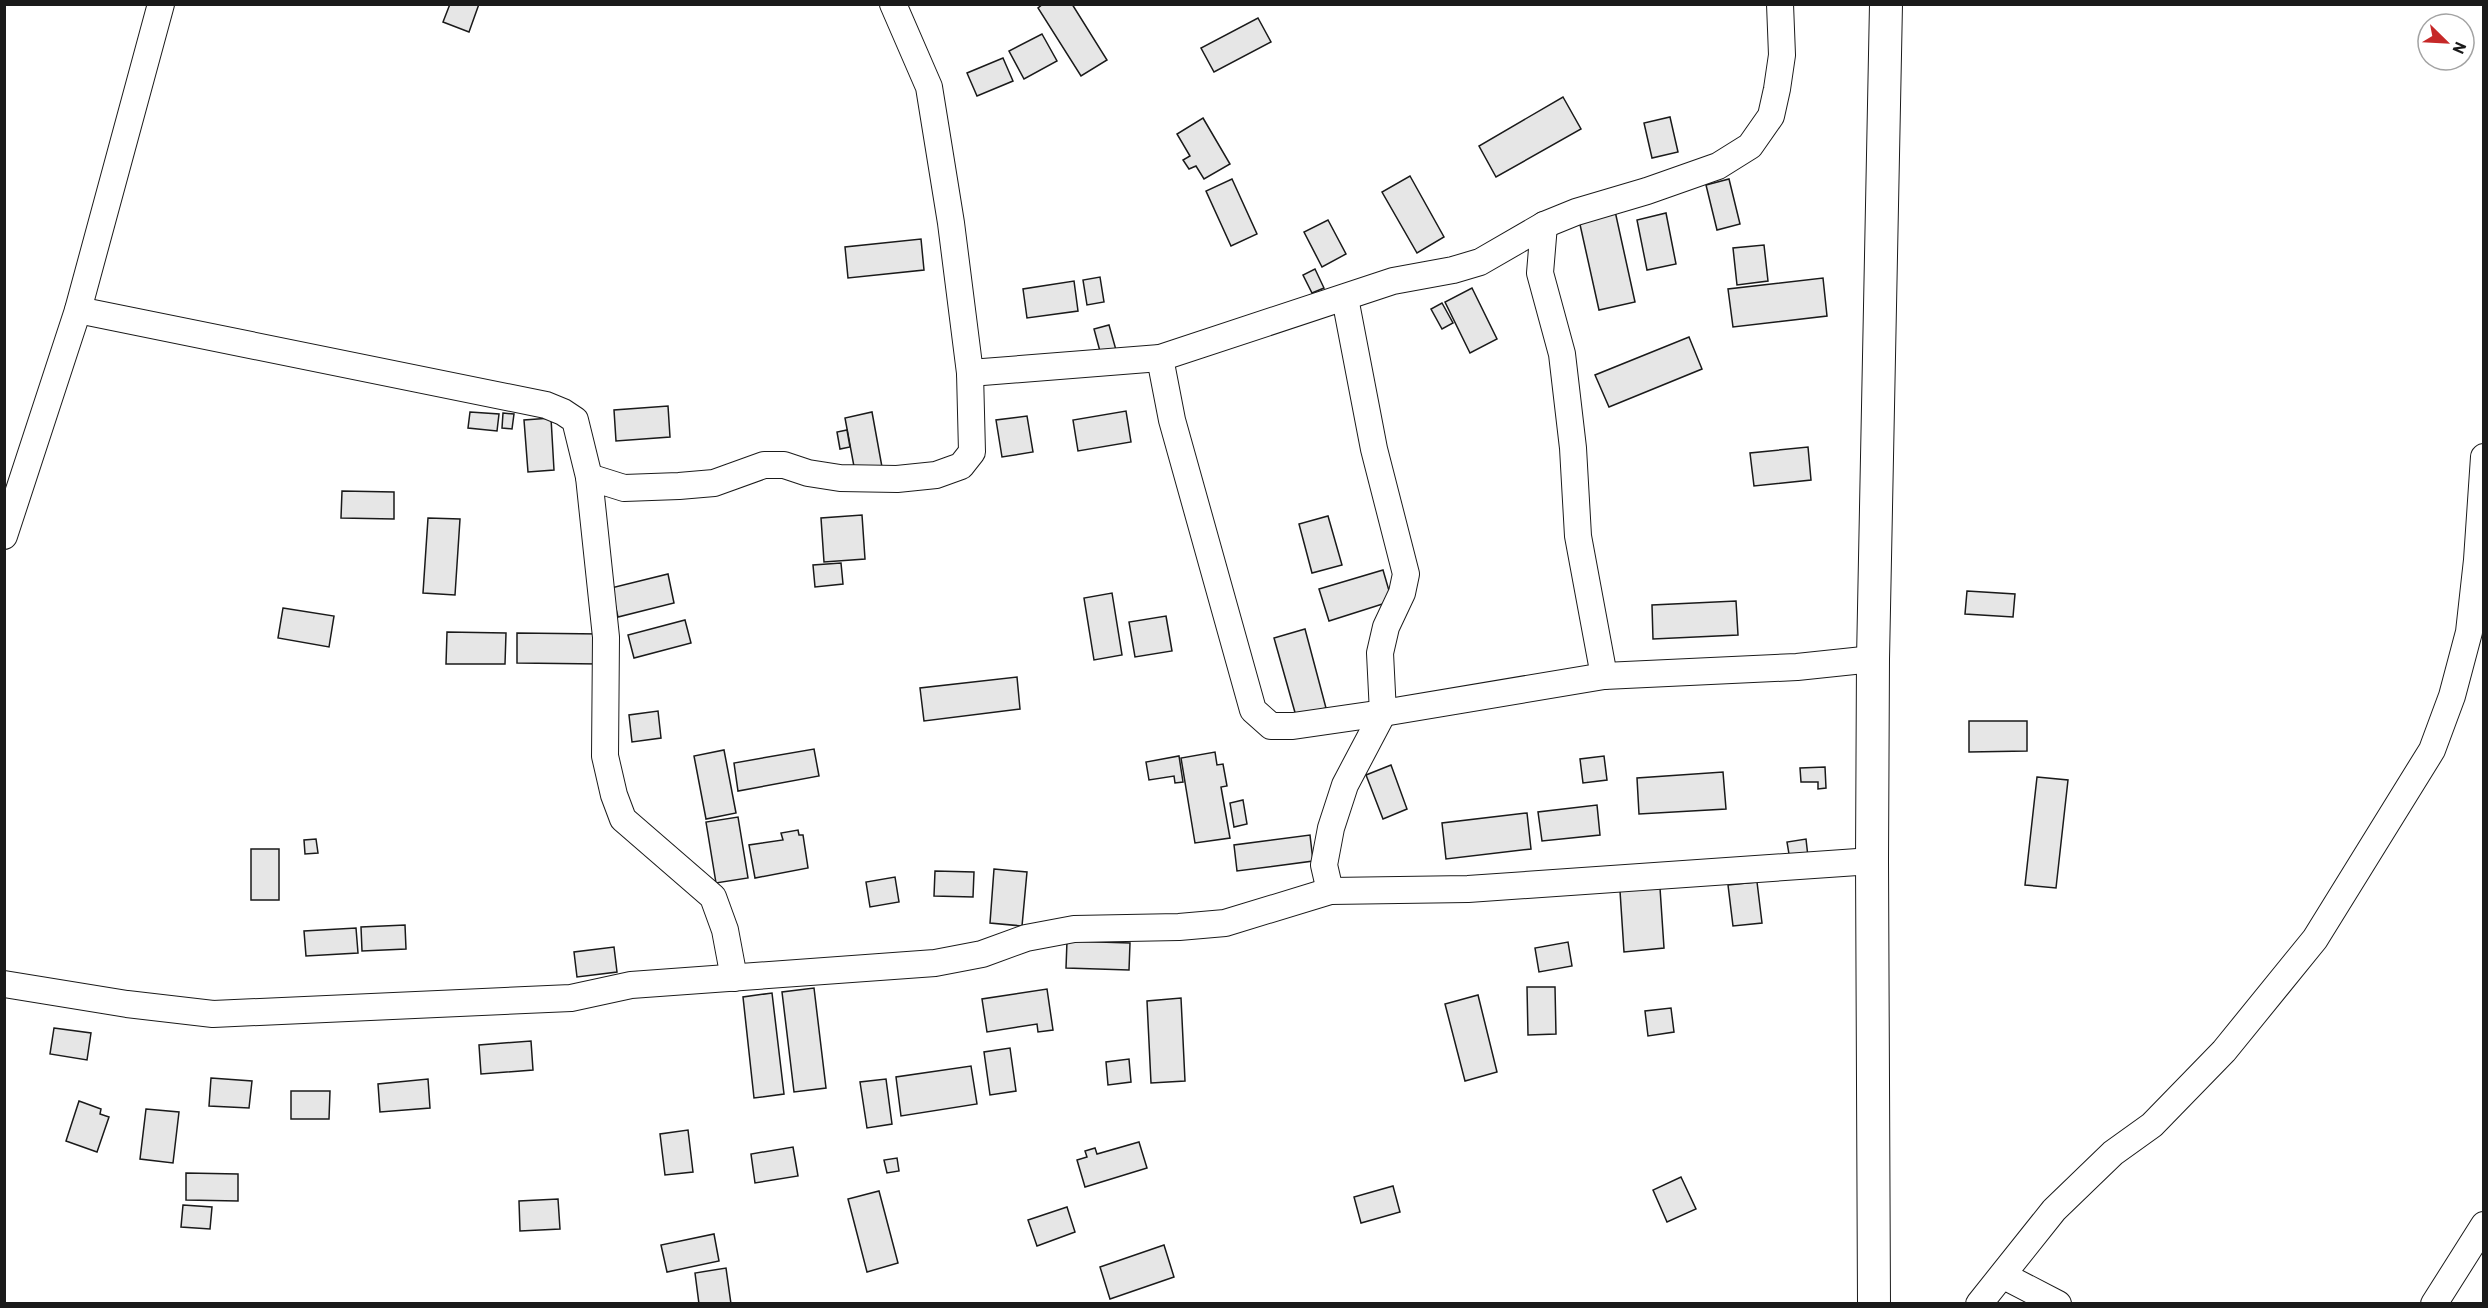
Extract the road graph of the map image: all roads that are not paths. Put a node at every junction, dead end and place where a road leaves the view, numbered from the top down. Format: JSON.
{"nodes":[{"id":1,"x":161,"y":4,"type":"edge"},
{"id":2,"x":893,"y":4,"type":"edge"},
{"id":3,"x":1780,"y":4,"type":"edge"},
{"id":4,"x":1886,"y":4,"type":"edge"},
{"id":5,"x":1544,"y":225,"type":"junction"},
{"id":6,"x":1345,"y":298,"type":"junction"},
{"id":7,"x":78,"y":310,"type":"junction"},
{"id":8,"x":1161,"y":358,"type":"junction"},
{"id":9,"x":970,"y":373,"type":"junction"},
{"id":10,"x":2484,"y":457,"type":"edge"},
{"id":11,"x":589,"y":477,"type":"junction"},
{"id":12,"x":624,"y":488,"type":"junction"},
{"id":13,"x":592,"y":515,"type":"junction"},
{"id":14,"x":4,"y":536,"type":"edge"},
{"id":15,"x":1874,"y":659,"type":"junction"},
{"id":16,"x":1604,"y":676,"type":"junction"},
{"id":17,"x":1383,"y":713,"type":"junction"},
{"id":18,"x":1872,"y":861,"type":"junction"},
{"id":19,"x":1330,"y":891,"type":"junction"},
{"id":20,"x":734,"y":978,"type":"junction"},
{"id":21,"x":4,"y":984,"type":"edge"},
{"id":22,"x":2484,"y":1225,"type":"edge"},
{"id":23,"x":2004,"y":1276,"type":"junction"},
{"id":24,"x":1874,"y":1304,"type":"edge"},
{"id":25,"x":1979,"y":1304,"type":"edge"},
{"id":26,"x":2058,"y":1304,"type":"edge"},
{"id":27,"x":2434,"y":1304,"type":"edge"}],
"edges":[{"from":1,"to":7,"type":"street"},
{"from":2,"to":9,"type":"street"},
{"from":3,"to":5,"type":"street"},
{"from":4,"to":15,"type":"main road"},
{"from":5,"to":6,"type":"street"},
{"from":5,"to":16,"type":"street"},
{"from":6,"to":8,"type":"street"},
{"from":6,"to":17,"type":"street"},
{"from":7,"to":11,"type":"street"},
{"from":7,"to":14,"type":"street"},
{"from":8,"to":9,"type":"street"},
{"from":8,"to":17,"type":"street"},
{"from":9,"to":12,"type":"street"},
{"from":10,"to":23,"type":"street"},
{"from":11,"to":12,"type":"street"},
{"from":11,"to":13,"type":"street"},
{"from":12,"to":13,"type":"street"},
{"from":13,"to":20,"type":"street"},
{"from":15,"to":16,"type":"street"},
{"from":15,"to":18,"type":"main road"},
{"from":16,"to":17,"type":"street"},
{"from":17,"to":19,"type":"street"},
{"from":18,"to":19,"type":"street"},
{"from":18,"to":24,"type":"main road"},
{"from":19,"to":20,"type":"street"},
{"from":20,"to":21,"type":"street"},
{"from":22,"to":27,"type":"street"},
{"from":23,"to":25,"type":"street"},
{"from":23,"to":26,"type":"street"}]}
